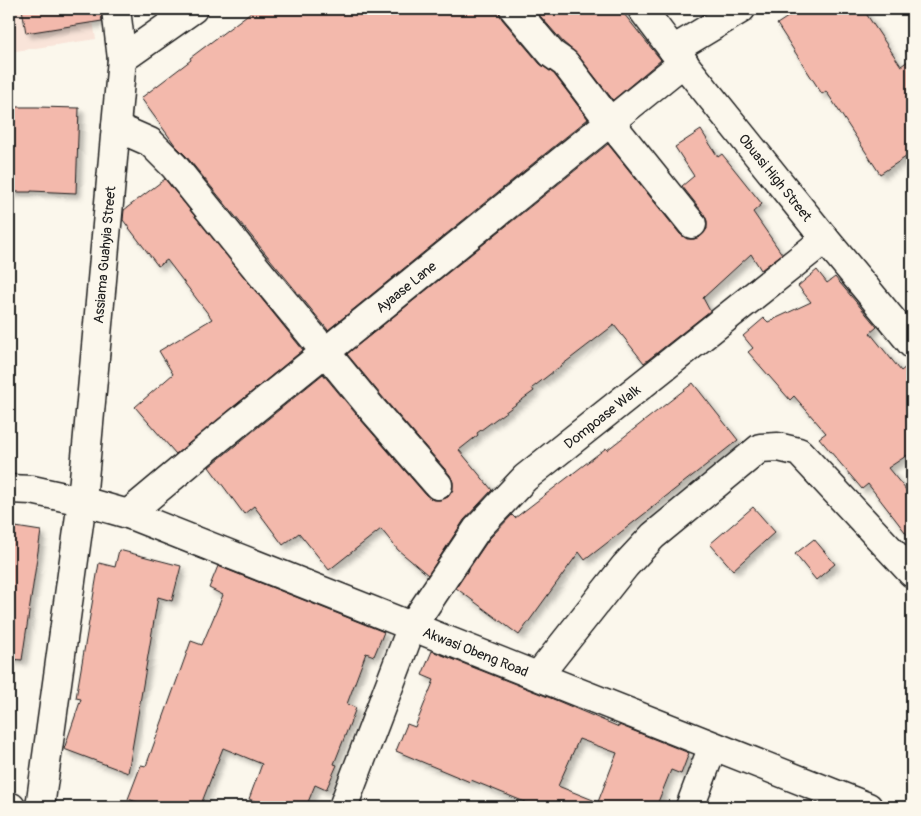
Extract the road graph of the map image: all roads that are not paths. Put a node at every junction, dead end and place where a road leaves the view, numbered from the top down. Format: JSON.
{"nodes":[{"id":1,"x":116,"y":9,"type":"edge"},
{"id":2,"x":193,"y":9,"type":"edge"},
{"id":3,"x":514,"y":9,"type":"edge"},
{"id":4,"x":642,"y":9,"type":"edge"},
{"id":5,"x":741,"y":9,"type":"edge"},
{"id":6,"x":678,"y":56,"type":"junction"},
{"id":7,"x":122,"y":59,"type":"junction"},
{"id":8,"x":610,"y":122,"type":"junction"},
{"id":9,"x":116,"y":127,"type":"junction"},
{"id":10,"x":692,"y":224,"type":"dead end"},
{"id":11,"x":825,"y":239,"type":"junction"},
{"id":12,"x":912,"y":344,"type":"edge"},
{"id":13,"x":326,"y":352,"type":"junction"},
{"id":14,"x":438,"y":485,"type":"dead end"},
{"id":15,"x":9,"y":489,"type":"edge"},
{"id":16,"x":82,"y":501,"type":"junction"},
{"id":17,"x":128,"y":514,"type":"junction"},
{"id":18,"x":912,"y":573,"type":"edge"},
{"id":19,"x":412,"y":626,"type":"junction"},
{"id":20,"x":538,"y":676,"type":"junction"},
{"id":21,"x":713,"y":746,"type":"junction"},
{"id":22,"x":40,"y":807,"type":"edge"},
{"id":23,"x":343,"y":807,"type":"edge"},
{"id":24,"x":690,"y":807,"type":"edge"},
{"id":25,"x":868,"y":807,"type":"edge"}],
"edges":[{"from":1,"to":7,"type":"street","name":"Assiama Guahyia Street"},
{"from":2,"to":7,"type":"street"},
{"from":3,"to":8,"type":"street"},
{"from":4,"to":6,"type":"street","name":"Obuasi High Street"},
{"from":5,"to":6,"type":"street","name":"Ayaase Lane"},
{"from":6,"to":8,"type":"street","name":"Ayaase Lane"},
{"from":6,"to":11,"type":"street","name":"Obuasi High Street"},
{"from":7,"to":9,"type":"street","name":"Assiama Guahyia Street"},
{"from":8,"to":10,"type":"street"},
{"from":8,"to":13,"type":"street","name":"Ayaase Lane"},
{"from":9,"to":13,"type":"street"},
{"from":9,"to":16,"type":"street","name":"Assiama Guahyia Street"},
{"from":11,"to":12,"type":"street","name":"Obuasi High Street"},
{"from":11,"to":19,"type":"street","name":"Dompoase Walk"},
{"from":13,"to":14,"type":"street"},
{"from":13,"to":17,"type":"street","name":"Ayaase Lane"},
{"from":15,"to":16,"type":"street","name":"Akwasi Obeng Road"},
{"from":16,"to":17,"type":"street","name":"Akwasi Obeng Road"},
{"from":16,"to":22,"type":"street","name":"Assiama Guahyia Street"},
{"from":17,"to":19,"type":"street","name":"Akwasi Obeng Road"},
{"from":18,"to":20,"type":"street"},
{"from":19,"to":20,"type":"street","name":"Akwasi Obeng Road"},
{"from":19,"to":23,"type":"street","name":"Dompoase Walk"},
{"from":20,"to":21,"type":"street","name":"Akwasi Obeng Road"},
{"from":21,"to":24,"type":"street"},
{"from":21,"to":25,"type":"street","name":"Akwasi Obeng Road"}]}
